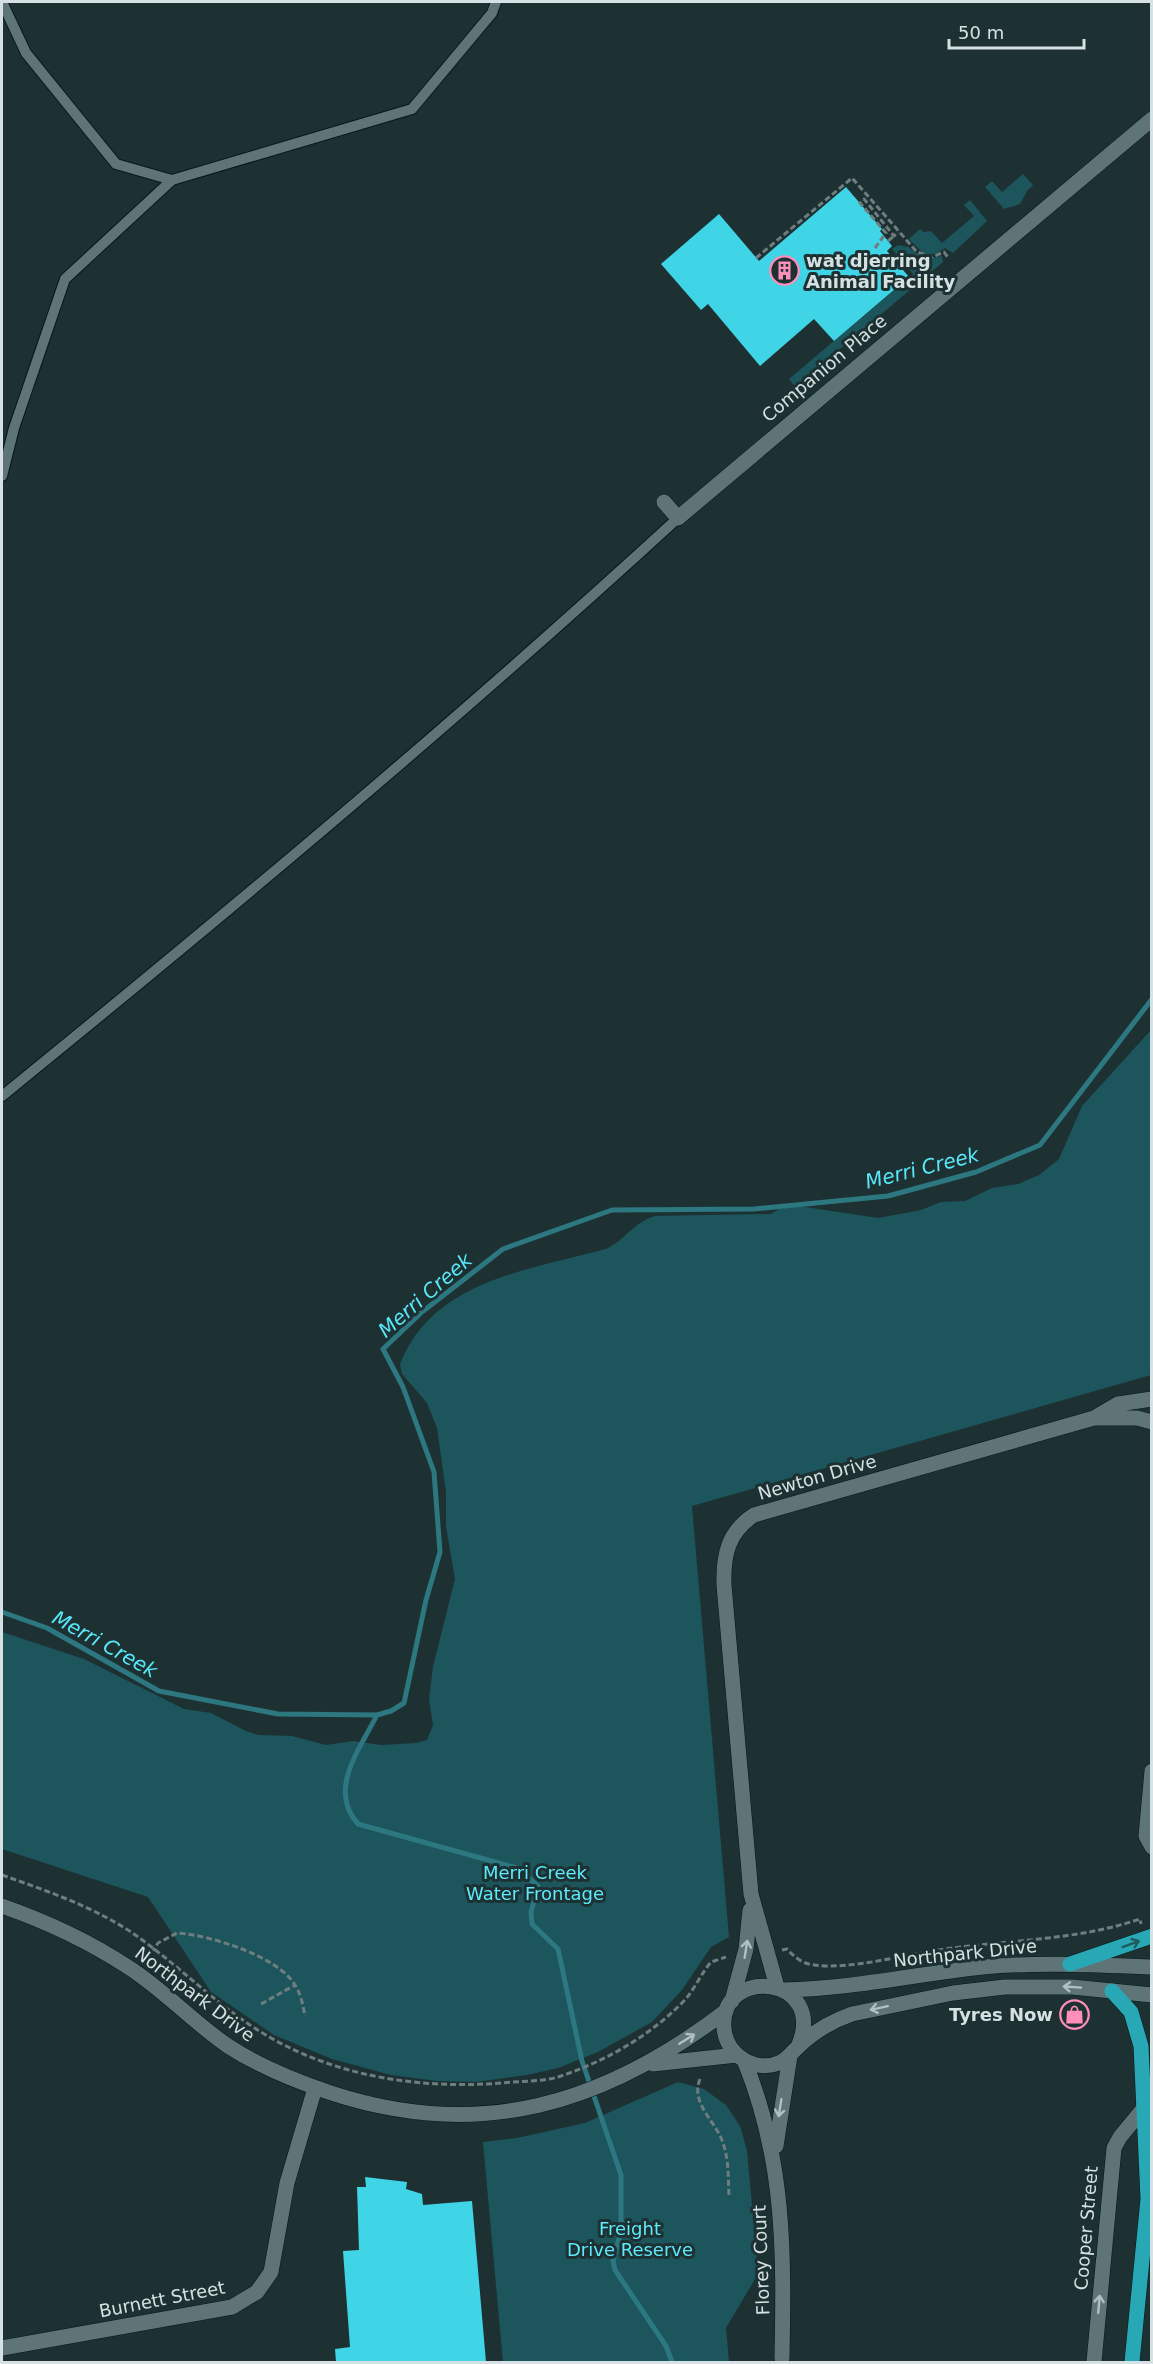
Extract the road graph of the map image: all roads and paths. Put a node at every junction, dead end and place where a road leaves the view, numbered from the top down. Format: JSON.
{"nodes":[{"id":1,"x":2,"y":2,"type":"edge"},
{"id":2,"x":496,"y":2,"type":"edge"},
{"id":3,"x":1152,"y":119,"type":"edge"},
{"id":4,"x":172,"y":180,"type":"junction"},
{"id":5,"x":898,"y":232,"type":"junction"},
{"id":6,"x":894,"y":236,"type":"junction"},
{"id":7,"x":888,"y":240,"type":"dead end"},
{"id":8,"x":875,"y":248,"type":"dead end"},
{"id":9,"x":756,"y":258,"type":"dead end"},
{"id":10,"x":949,"y":259,"type":"dead end"},
{"id":11,"x":2,"y":476,"type":"edge"},
{"id":12,"x":664,"y":502,"type":"dead end"},
{"id":13,"x":678,"y":518,"type":"junction"},
{"id":14,"x":2,"y":1096,"type":"edge"},
{"id":15,"x":1152,"y":1399,"type":"edge"},
{"id":16,"x":1094,"y":1418,"type":"junction"},
{"id":17,"x":1152,"y":1422,"type":"edge"},
{"id":18,"x":1152,"y":1771,"type":"edge"},
{"id":19,"x":1152,"y":1847,"type":"edge"},
{"id":20,"x":2,"y":1875,"type":"edge"},
{"id":21,"x":751,"y":1894,"type":"junction"},
{"id":22,"x":2,"y":1906,"type":"edge"},
{"id":23,"x":1148,"y":1934,"type":"edge"},
{"id":24,"x":154,"y":1949,"type":"junction"},
{"id":25,"x":774,"y":1953,"type":"dead end"},
{"id":26,"x":729,"y":1957,"type":"dead end"},
{"id":27,"x":1070,"y":1964,"type":"junction"},
{"id":28,"x":1152,"y":1966,"type":"edge"},
{"id":29,"x":138,"y":1974,"type":"junction"},
{"id":30,"x":295,"y":1985,"type":"junction"},
{"id":31,"x":780,"y":1988,"type":"junction"},
{"id":32,"x":1112,"y":1991,"type":"junction"},
{"id":33,"x":1152,"y":1995,"type":"edge"},
{"id":34,"x":261,"y":2004,"type":"dead end"},
{"id":35,"x":729,"y":2006,"type":"junction"},
{"id":36,"x":305,"y":2016,"type":"dead end"},
{"id":37,"x":794,"y":2051,"type":"junction"},
{"id":38,"x":740,"y":2057,"type":"junction"},
{"id":39,"x":646,"y":2065,"type":"junction"},
{"id":40,"x":700,"y":2079,"type":"dead end"},
{"id":41,"x":315,"y":2088,"type":"junction"},
{"id":42,"x":1144,"y":2108,"type":"junction"},
{"id":43,"x":1152,"y":2160,"type":"edge"},
{"id":44,"x":775,"y":2161,"type":"junction"},
{"id":45,"x":729,"y":2195,"type":"dead end"},
{"id":46,"x":1148,"y":2199,"type":"junction"},
{"id":47,"x":2,"y":2348,"type":"edge"},
{"id":48,"x":782,"y":2358,"type":"dead end"},
{"id":49,"x":1094,"y":2362,"type":"edge"},
{"id":50,"x":1132,"y":2362,"type":"edge"}],
"edges":[{"from":1,"to":4,"type":"lane"},
{"from":2,"to":4,"type":"lane"},
{"from":3,"to":13,"type":"street","name":"Companion Place"},
{"from":4,"to":11,"type":"lane"},
{"from":5,"to":6,"type":"path"},
{"from":5,"to":9,"type":"path"},
{"from":5,"to":10,"type":"path"},
{"from":6,"to":7,"type":"path"},
{"from":6,"to":8,"type":"path"},
{"from":12,"to":13,"type":"street"},
{"from":13,"to":14,"type":"lane"},
{"from":15,"to":16,"type":"street","name":"Newton Drive"},
{"from":16,"to":17,"type":"street","name":"Newton Drive"},
{"from":16,"to":21,"type":"street","name":"Newton Drive"},
{"from":18,"to":19,"type":"street"},
{"from":20,"to":24,"type":"path"},
{"from":21,"to":31,"type":"street","name":"Newton Drive"},
{"from":35,"to":21,"type":"street","name":"Newton Drive","one_way":true},
{"from":22,"to":29,"type":"street","name":"Northpark Drive"},
{"from":23,"to":25,"type":"path"},
{"from":27,"to":23,"type":"main road","one_way":true},
{"from":24,"to":26,"type":"path"},
{"from":24,"to":29,"type":"path"},
{"from":24,"to":30,"type":"path"},
{"from":27,"to":28,"type":"street","name":"Northpark Drive"},
{"from":27,"to":31,"type":"street","name":"Northpark Drive"},
{"from":29,"to":41,"type":"street","name":"Northpark Drive"},
{"from":30,"to":34,"type":"path"},
{"from":30,"to":36,"type":"path"},
{"from":31,"to":35,"type":"street"},
{"from":31,"to":37,"type":"street"},
{"from":32,"to":33,"type":"street","name":"Northpark Drive"},
{"from":32,"to":37,"type":"street","name":"Northpark Drive","one_way":true},
{"from":32,"to":42,"type":"main road"},
{"from":35,"to":38,"type":"street"},
{"from":39,"to":35,"type":"street","name":"Northpark Drive","one_way":true},
{"from":37,"to":38,"type":"street"},
{"from":37,"to":44,"type":"street","name":"Florey Court","one_way":true},
{"from":38,"to":39,"type":"street","name":"Northpark Drive"},
{"from":38,"to":44,"type":"street","name":"Florey Court"},
{"from":39,"to":41,"type":"street","name":"Northpark Drive"},
{"from":40,"to":45,"type":"path"},
{"from":41,"to":47,"type":"street","name":"Burnett Street"},
{"from":42,"to":46,"type":"main road"},
{"from":49,"to":42,"type":"street","name":"Cooper Street","one_way":true},
{"from":43,"to":46,"type":"main road"},
{"from":44,"to":48,"type":"street","name":"Florey Court"},
{"from":46,"to":50,"type":"main road"}]}
